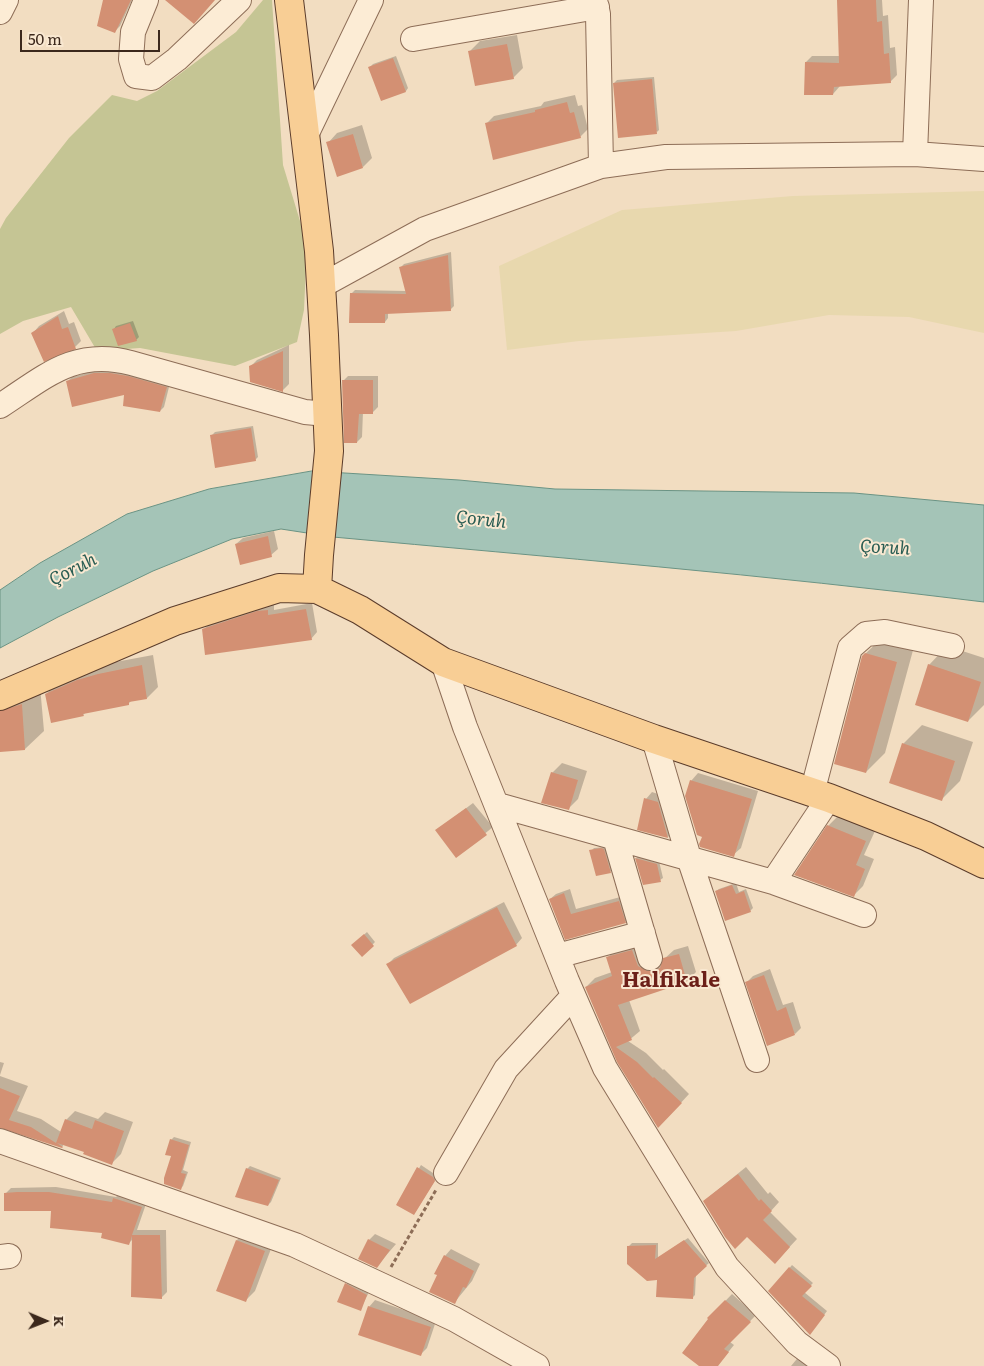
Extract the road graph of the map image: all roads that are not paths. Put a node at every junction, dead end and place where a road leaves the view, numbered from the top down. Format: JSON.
{"nodes":[{"id":1,"x":6,"y":0,"type":"edge"},
{"id":2,"x":146,"y":0,"type":"edge"},
{"id":3,"x":239,"y":0,"type":"edge"},
{"id":4,"x":289,"y":0,"type":"edge"},
{"id":5,"x":371,"y":0,"type":"edge"},
{"id":6,"x":921,"y":0,"type":"edge"},
{"id":7,"x":596,"y":4,"type":"edge"},
{"id":8,"x":0,"y":12,"type":"edge"},
{"id":9,"x":413,"y":40,"type":"dead end"},
{"id":10,"x":306,"y":135,"type":"junction"},
{"id":11,"x":915,"y":154,"type":"junction"},
{"id":12,"x":984,"y":159,"type":"edge"},
{"id":13,"x":601,"y":166,"type":"junction"},
{"id":14,"x":321,"y":286,"type":"junction"},
{"id":15,"x":0,"y":406,"type":"edge"},
{"id":16,"x":327,"y":414,"type":"junction"},
{"id":17,"x":317,"y":589,"type":"junction"},
{"id":18,"x":952,"y":646,"type":"dead end"},
{"id":19,"x":442,"y":662,"type":"junction"},
{"id":20,"x":0,"y":696,"type":"edge"},
{"id":21,"x":654,"y":739,"type":"junction"},
{"id":22,"x":820,"y":796,"type":"junction"},
{"id":23,"x":498,"y":805,"type":"junction"},
{"id":24,"x":615,"y":838,"type":"junction"},
{"id":25,"x":689,"y":858,"type":"junction"},
{"id":26,"x":984,"y":864,"type":"edge"},
{"id":27,"x":773,"y":882,"type":"junction"},
{"id":28,"x":864,"y":915,"type":"dead end"},
{"id":29,"x":643,"y":933,"type":"junction"},
{"id":30,"x":557,"y":956,"type":"junction"},
{"id":31,"x":650,"y":958,"type":"dead end"},
{"id":32,"x":573,"y":996,"type":"junction"},
{"id":33,"x":757,"y":1060,"type":"dead end"},
{"id":34,"x":0,"y":1141,"type":"edge"},
{"id":35,"x":446,"y":1172,"type":"road end"},
{"id":36,"x":537,"y":1366,"type":"edge"},
{"id":37,"x":828,"y":1366,"type":"edge"}],
"edges":[{"from":1,"to":8,"type":"street"},
{"from":2,"to":3,"type":"street"},
{"from":4,"to":10,"type":"main road"},
{"from":5,"to":10,"type":"street"},
{"from":6,"to":11,"type":"street"},
{"from":7,"to":9,"type":"street"},
{"from":7,"to":13,"type":"street"},
{"from":10,"to":14,"type":"main road"},
{"from":11,"to":12,"type":"street"},
{"from":11,"to":13,"type":"street"},
{"from":13,"to":14,"type":"street"},
{"from":14,"to":16,"type":"main road"},
{"from":15,"to":16,"type":"street"},
{"from":16,"to":17,"type":"main road"},
{"from":17,"to":19,"type":"main road"},
{"from":17,"to":20,"type":"main road"},
{"from":18,"to":22,"type":"street"},
{"from":19,"to":21,"type":"main road"},
{"from":19,"to":23,"type":"street"},
{"from":21,"to":22,"type":"main road"},
{"from":21,"to":25,"type":"street"},
{"from":22,"to":26,"type":"main road"},
{"from":22,"to":27,"type":"street"},
{"from":23,"to":24,"type":"street"},
{"from":23,"to":30,"type":"street"},
{"from":24,"to":25,"type":"street"},
{"from":24,"to":29,"type":"street"},
{"from":25,"to":27,"type":"street"},
{"from":25,"to":33,"type":"street"},
{"from":27,"to":28,"type":"street"},
{"from":29,"to":30,"type":"street"},
{"from":29,"to":31,"type":"street"},
{"from":30,"to":32,"type":"street"},
{"from":32,"to":35,"type":"street"},
{"from":32,"to":37,"type":"street"},
{"from":34,"to":36,"type":"street"}]}
